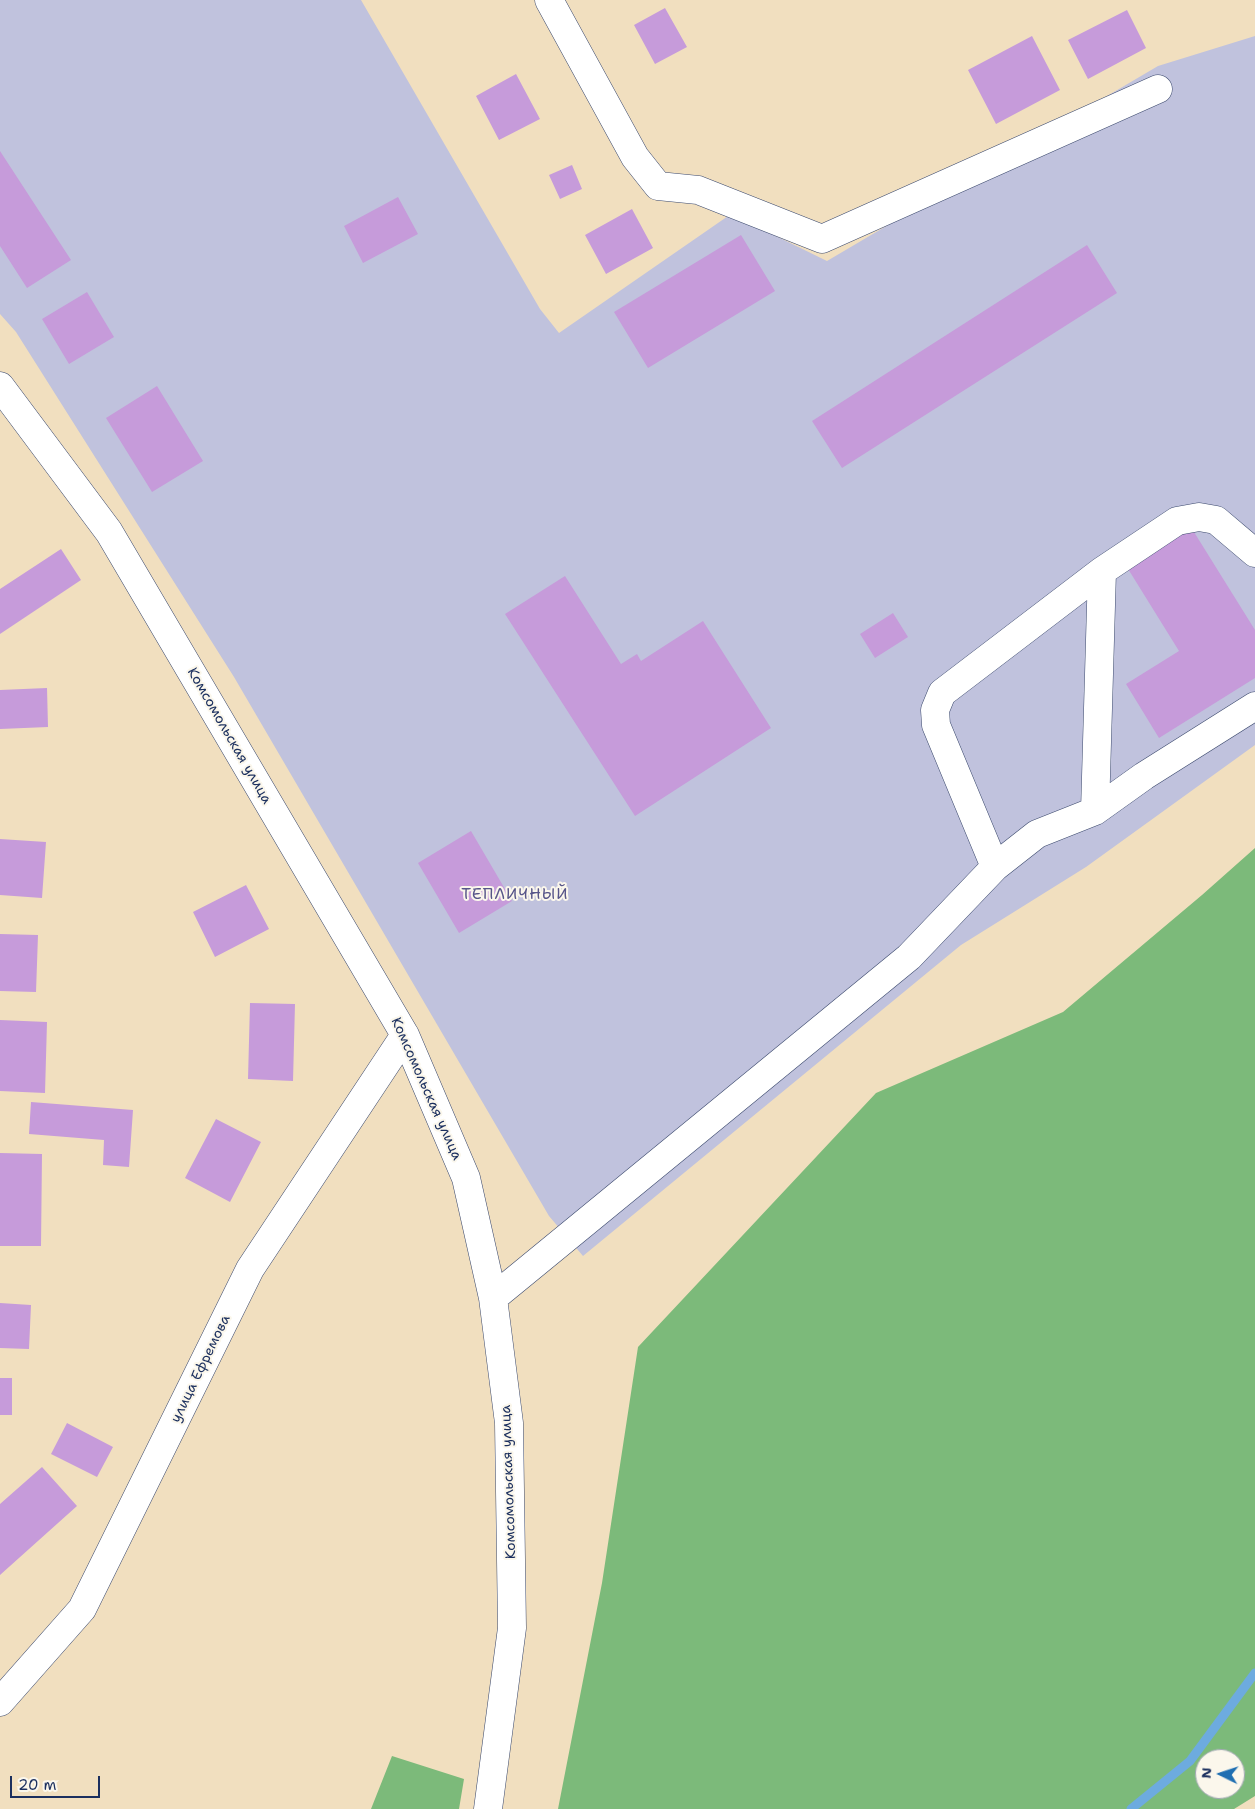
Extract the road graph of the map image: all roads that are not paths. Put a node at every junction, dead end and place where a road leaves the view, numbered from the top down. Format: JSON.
{"nodes":[{"id":1,"x":548,"y":0,"type":"edge"},
{"id":2,"x":1158,"y":89,"type":"dead end"},
{"id":3,"x":0,"y":386,"type":"edge"},
{"id":4,"x":1255,"y":553,"type":"edge"},
{"id":5,"x":1102,"y":571,"type":"junction"},
{"id":6,"x":1255,"y":706,"type":"edge"},
{"id":7,"x":1095,"y":810,"type":"junction"},
{"id":8,"x":995,"y":867,"type":"junction"},
{"id":9,"x":404,"y":1035,"type":"junction"},
{"id":10,"x":493,"y":1298,"type":"junction"},
{"id":11,"x":0,"y":1702,"type":"edge"},
{"id":12,"x":488,"y":1809,"type":"edge"}],
"edges":[{"from":1,"to":2,"type":"street"},
{"from":3,"to":9,"type":"street","name":"Комсомольская улица"},
{"from":4,"to":5,"type":"street"},
{"from":5,"to":7,"type":"street"},
{"from":5,"to":8,"type":"street"},
{"from":6,"to":7,"type":"street"},
{"from":7,"to":8,"type":"street"},
{"from":8,"to":10,"type":"street"},
{"from":9,"to":10,"type":"street","name":"Комсомольская улица"},
{"from":9,"to":11,"type":"street","name":"улица Ефремова"},
{"from":10,"to":12,"type":"street","name":"Комсомольская улица"}]}
